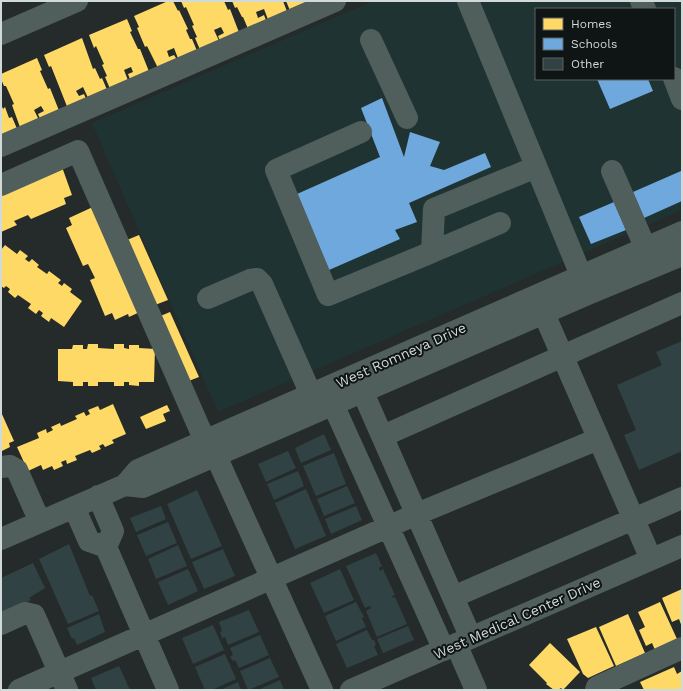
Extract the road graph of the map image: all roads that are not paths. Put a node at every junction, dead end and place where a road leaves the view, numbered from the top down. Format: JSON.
{"nodes":[{"id":1,"x":77,"y":1,"type":"edge"},
{"id":2,"x":335,"y":1,"type":"edge"},
{"id":3,"x":468,"y":1,"type":"edge"},
{"id":4,"x":1,"y":34,"type":"edge"},
{"id":5,"x":371,"y":40,"type":"dead end"},
{"id":6,"x":675,"y":80,"type":"edge"},
{"id":7,"x":682,"y":99,"type":"edge"},
{"id":8,"x":406,"y":118,"type":"dead end"},
{"id":9,"x":362,"y":132,"type":"dead end"},
{"id":10,"x":1,"y":146,"type":"edge"},
{"id":11,"x":536,"y":167,"type":"junction"},
{"id":12,"x":612,"y":171,"type":"dead end"},
{"id":13,"x":1,"y":185,"type":"edge"},
{"id":14,"x":500,"y":223,"type":"dead end"},
{"id":15,"x":682,"y":232,"type":"edge"},
{"id":16,"x":646,"y":249,"type":"junction"},
{"id":17,"x":432,"y":252,"type":"junction"},
{"id":18,"x":682,"y":255,"type":"edge"},
{"id":19,"x":585,"y":286,"type":"junction"},
{"id":20,"x":208,"y":298,"type":"dead end"},
{"id":21,"x":682,"y":303,"type":"edge"},
{"id":22,"x":540,"y":305,"type":"junction"},
{"id":23,"x":562,"y":356,"type":"junction"},
{"id":24,"x":359,"y":384,"type":"junction"},
{"id":25,"x":322,"y":400,"type":"junction"},
{"id":26,"x":383,"y":436,"type":"junction"},
{"id":27,"x":598,"y":439,"type":"junction"},
{"id":28,"x":211,"y":448,"type":"junction"},
{"id":29,"x":1,"y":467,"type":"edge"},
{"id":30,"x":98,"y":496,"type":"junction"},
{"id":31,"x":682,"y":498,"type":"edge"},
{"id":32,"x":74,"y":507,"type":"junction"},
{"id":33,"x":416,"y":514,"type":"junction"},
{"id":34,"x":633,"y":519,"type":"junction"},
{"id":35,"x":40,"y":522,"type":"junction"},
{"id":36,"x":389,"y":527,"type":"junction"},
{"id":37,"x":1,"y":539,"type":"edge"},
{"id":38,"x":682,"y":546,"type":"edge"},
{"id":39,"x":106,"y":547,"type":"junction"},
{"id":40,"x":651,"y":559,"type":"junction"},
{"id":41,"x":272,"y":579,"type":"junction"},
{"id":42,"x":453,"y":597,"type":"junction"},
{"id":43,"x":1,"y":624,"type":"edge"},
{"id":44,"x":144,"y":634,"type":"junction"},
{"id":45,"x":457,"y":644,"type":"junction"},
{"id":46,"x":682,"y":648,"type":"edge"},
{"id":47,"x":63,"y":681,"type":"edge"},
{"id":48,"x":19,"y":690,"type":"edge"},
{"id":49,"x":168,"y":690,"type":"edge"},
{"id":50,"x":322,"y":690,"type":"edge"},
{"id":51,"x":351,"y":690,"type":"edge"},
{"id":52,"x":476,"y":690,"type":"edge"},
{"id":53,"x":596,"y":690,"type":"edge"}],
"edges":[{"from":1,"to":4,"type":"street"},
{"from":2,"to":10,"type":"street"},
{"from":3,"to":11,"type":"street"},
{"from":5,"to":8,"type":"street"},
{"from":6,"to":7,"type":"street"},
{"from":9,"to":17,"type":"street"},
{"from":11,"to":17,"type":"street"},
{"from":11,"to":19,"type":"street"},
{"from":12,"to":16,"type":"street"},
{"from":13,"to":28,"type":"street"},
{"from":14,"to":17,"type":"street"},
{"from":15,"to":16,"type":"street","name":"West Romneya Drive"},
{"from":16,"to":19,"type":"street","name":"West Romneya Drive"},
{"from":18,"to":19,"type":"street","name":"West Romneya Drive"},
{"from":19,"to":22,"type":"street","name":"West Romneya Drive"},
{"from":20,"to":25,"type":"street"},
{"from":21,"to":23,"type":"street"},
{"from":22,"to":23,"type":"street"},
{"from":22,"to":24,"type":"street","name":"West Romneya Drive"},
{"from":23,"to":26,"type":"street"},
{"from":23,"to":27,"type":"street"},
{"from":24,"to":25,"type":"street","name":"West Romneya Drive"},
{"from":24,"to":26,"type":"street"},
{"from":25,"to":28,"type":"street","name":"West Romneya Drive"},
{"from":25,"to":36,"type":"street"},
{"from":26,"to":33,"type":"street"},
{"from":27,"to":33,"type":"street"},
{"from":27,"to":34,"type":"street"},
{"from":28,"to":30,"type":"street","name":"West Romneya Drive"},
{"from":28,"to":41,"type":"street"},
{"from":29,"to":35,"type":"street"},
{"from":30,"to":32,"type":"street","name":"West Romneya Drive"},
{"from":30,"to":39,"type":"street"},
{"from":31,"to":34,"type":"street"},
{"from":32,"to":35,"type":"street","name":"West Romneya Drive"},
{"from":32,"to":39,"type":"street"},
{"from":33,"to":36,"type":"street"},
{"from":33,"to":42,"type":"street"},
{"from":34,"to":40,"type":"street"},
{"from":34,"to":42,"type":"street"},
{"from":35,"to":37,"type":"street","name":"West Romneya Drive"},
{"from":36,"to":41,"type":"street"},
{"from":36,"to":45,"type":"street"},
{"from":38,"to":40,"type":"street","name":"West Medical Center Drive"},
{"from":39,"to":44,"type":"street"},
{"from":40,"to":45,"type":"street","name":"West Medical Center Drive"},
{"from":41,"to":44,"type":"street"},
{"from":41,"to":50,"type":"street"},
{"from":42,"to":45,"type":"street"},
{"from":43,"to":47,"type":"street"},
{"from":44,"to":47,"type":"street"},
{"from":44,"to":49,"type":"street"},
{"from":45,"to":51,"type":"street","name":"West Medical Center Drive"},
{"from":45,"to":52,"type":"street"},
{"from":46,"to":53,"type":"street"},
{"from":47,"to":48,"type":"street"}]}
